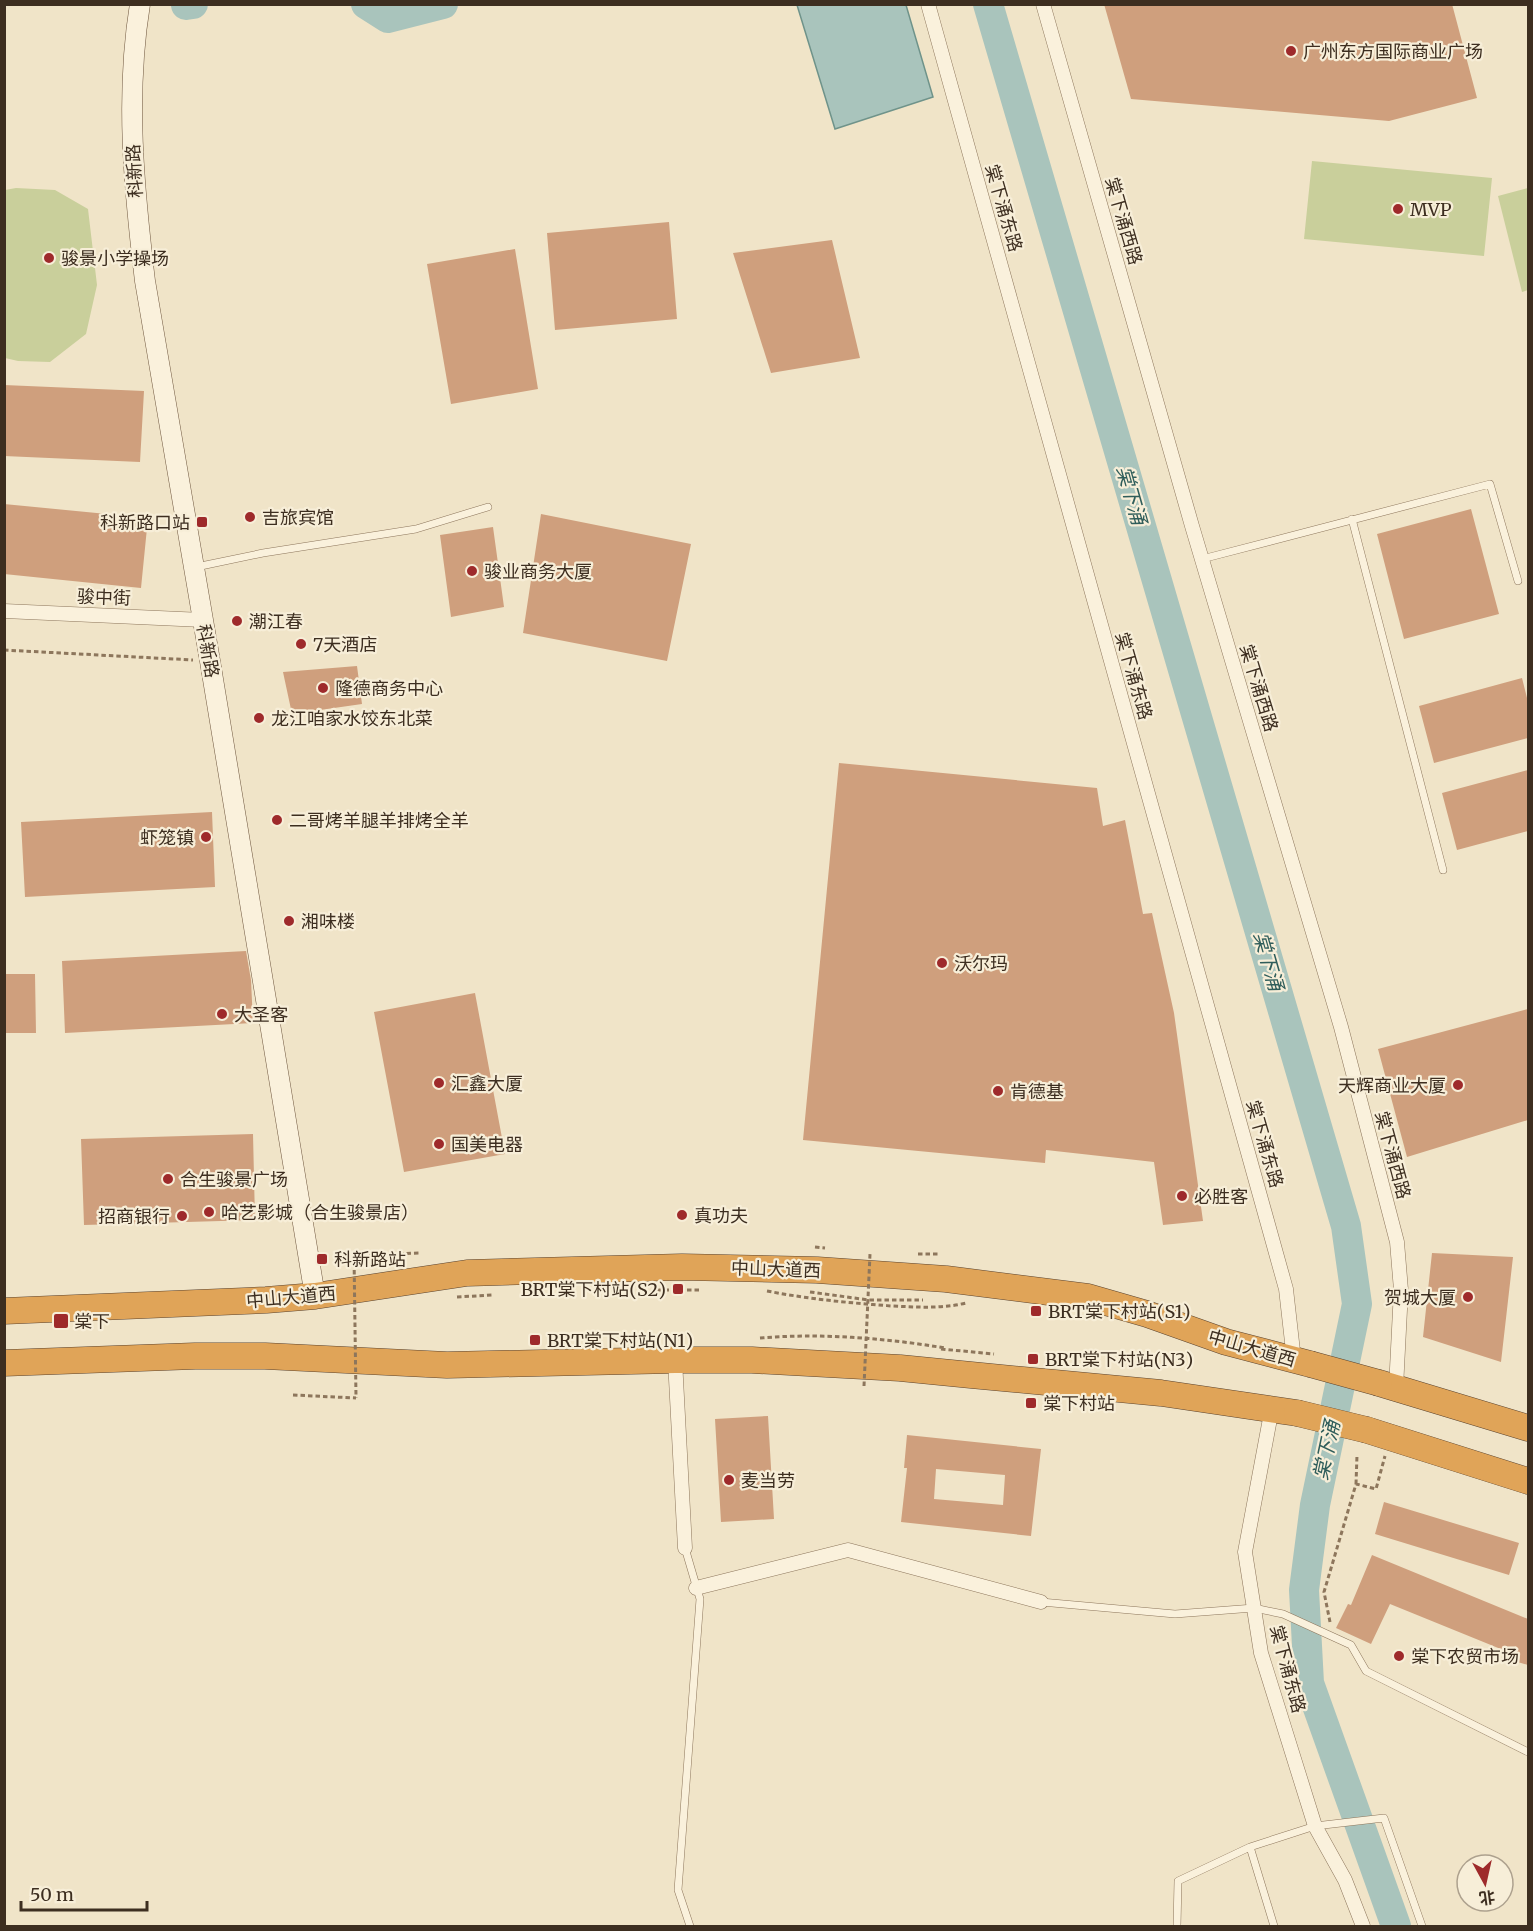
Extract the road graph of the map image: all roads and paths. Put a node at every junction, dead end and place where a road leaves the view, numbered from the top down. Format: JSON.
{"nodes":[{"id":1,"x":140,"y":4,"type":"edge"},
{"id":2,"x":928,"y":4,"type":"edge"},
{"id":3,"x":1043,"y":4,"type":"edge"},
{"id":4,"x":488,"y":507,"type":"dead end"},
{"id":5,"x":1352,"y":519,"type":"junction"},
{"id":6,"x":1202,"y":558,"type":"junction"},
{"id":7,"x":193,"y":568,"type":"junction"},
{"id":8,"x":1518,"y":581,"type":"dead end"},
{"id":9,"x":4,"y":611,"type":"edge"},
{"id":10,"x":203,"y":620,"type":"junction"},
{"id":11,"x":4,"y":650,"type":"edge"},
{"id":12,"x":210,"y":661,"type":"junction"},
{"id":13,"x":1443,"y":870,"type":"dead end"},
{"id":14,"x":421,"y":1253,"type":"dead end"},
{"id":15,"x":870,"y":1254,"type":"dead end"},
{"id":16,"x":648,"y":1290,"type":"dead end"},
{"id":17,"x":706,"y":1290,"type":"dead end"},
{"id":18,"x":794,"y":1290,"type":"dead end"},
{"id":19,"x":805,"y":1292,"type":"dead end"},
{"id":20,"x":495,"y":1295,"type":"dead end"},
{"id":21,"x":315,"y":1296,"type":"junction"},
{"id":22,"x":449,"y":1298,"type":"dead end"},
{"id":23,"x":869,"y":1300,"type":"junction"},
{"id":24,"x":925,"y":1300,"type":"dead end"},
{"id":25,"x":968,"y":1303,"type":"dead end"},
{"id":26,"x":4,"y":1311,"type":"edge"},
{"id":27,"x":752,"y":1339,"type":"dead end"},
{"id":28,"x":956,"y":1349,"type":"dead end"},
{"id":29,"x":675,"y":1360,"type":"junction"},
{"id":30,"x":1302,"y":1362,"type":"junction"},
{"id":31,"x":4,"y":1363,"type":"edge"},
{"id":32,"x":1388,"y":1385,"type":"junction"},
{"id":33,"x":864,"y":1386,"type":"dead end"},
{"id":34,"x":293,"y":1395,"type":"dead end"},
{"id":35,"x":1272,"y":1408,"type":"junction"},
{"id":36,"x":1528,"y":1428,"type":"edge"},
{"id":37,"x":1379,"y":1433,"type":"junction"},
{"id":38,"x":1357,"y":1455,"type":"dead end"},
{"id":39,"x":1528,"y":1481,"type":"edge"},
{"id":40,"x":1356,"y":1484,"type":"junction"},
{"id":41,"x":685,"y":1548,"type":"joint"},
{"id":42,"x":696,"y":1588,"type":"junction"},
{"id":43,"x":1041,"y":1602,"type":"joint"},
{"id":44,"x":1254,"y":1608,"type":"junction"},
{"id":45,"x":1332,"y":1635,"type":"junction"},
{"id":46,"x":1528,"y":1752,"type":"edge"},
{"id":47,"x":1316,"y":1826,"type":"junction"},
{"id":48,"x":1250,"y":1847,"type":"junction"},
{"id":49,"x":690,"y":1926,"type":"edge"},
{"id":50,"x":1177,"y":1926,"type":"edge"},
{"id":51,"x":1274,"y":1926,"type":"edge"},
{"id":52,"x":1363,"y":1926,"type":"edge"},
{"id":53,"x":1422,"y":1926,"type":"edge"}],
"edges":[{"from":1,"to":7,"type":"street","name":"科新路"},
{"from":2,"to":30,"type":"street","name":"棠下涌东路"},
{"from":3,"to":6,"type":"street","name":"棠下涌西路"},
{"from":4,"to":7,"type":"lane"},
{"from":5,"to":6,"type":"lane"},
{"from":5,"to":8,"type":"lane"},
{"from":5,"to":13,"type":"lane"},
{"from":6,"to":32,"type":"street","name":"棠下涌西路"},
{"from":7,"to":10,"type":"street","name":"科新路"},
{"from":9,"to":10,"type":"street","name":"骏中街"},
{"from":10,"to":12,"type":"street","name":"科新路"},
{"from":11,"to":12,"type":"path"},
{"from":12,"to":21,"type":"street","name":"科新路"},
{"from":14,"to":34,"type":"path","bridge":true},
{"from":15,"to":23,"type":"path","bridge":true},
{"from":16,"to":17,"type":"path"},
{"from":18,"to":25,"type":"path"},
{"from":19,"to":23,"type":"path"},
{"from":20,"to":22,"type":"path"},
{"from":21,"to":26,"type":"highway","name":"中山大道西"},
{"from":21,"to":30,"type":"highway","name":"中山大道西"},
{"from":23,"to":24,"type":"path"},
{"from":23,"to":33,"type":"path","bridge":true},
{"from":27,"to":28,"type":"path"},
{"from":29,"to":31,"type":"highway"},
{"from":29,"to":35,"type":"highway"},
{"from":29,"to":41,"type":"street"},
{"from":30,"to":32,"type":"highway","name":"中山大道西","bridge":true},
{"from":32,"to":36,"type":"highway","name":"中山大道西"},
{"from":35,"to":37,"type":"highway","bridge":true},
{"from":35,"to":44,"type":"street","name":"棠下涌东路"},
{"from":37,"to":39,"type":"highway"},
{"from":37,"to":40,"type":"path"},
{"from":38,"to":40,"type":"path"},
{"from":40,"to":45,"type":"path"},
{"from":41,"to":42,"type":"lane"},
{"from":42,"to":43,"type":"street"},
{"from":42,"to":49,"type":"lane"},
{"from":43,"to":44,"type":"lane"},
{"from":44,"to":45,"type":"lane"},
{"from":44,"to":47,"type":"street","name":"棠下涌东路"},
{"from":45,"to":46,"type":"lane"},
{"from":47,"to":48,"type":"lane"},
{"from":47,"to":52,"type":"street","name":"棠下涌东路"},
{"from":47,"to":53,"type":"lane"},
{"from":48,"to":50,"type":"lane"},
{"from":48,"to":51,"type":"lane"}]}
